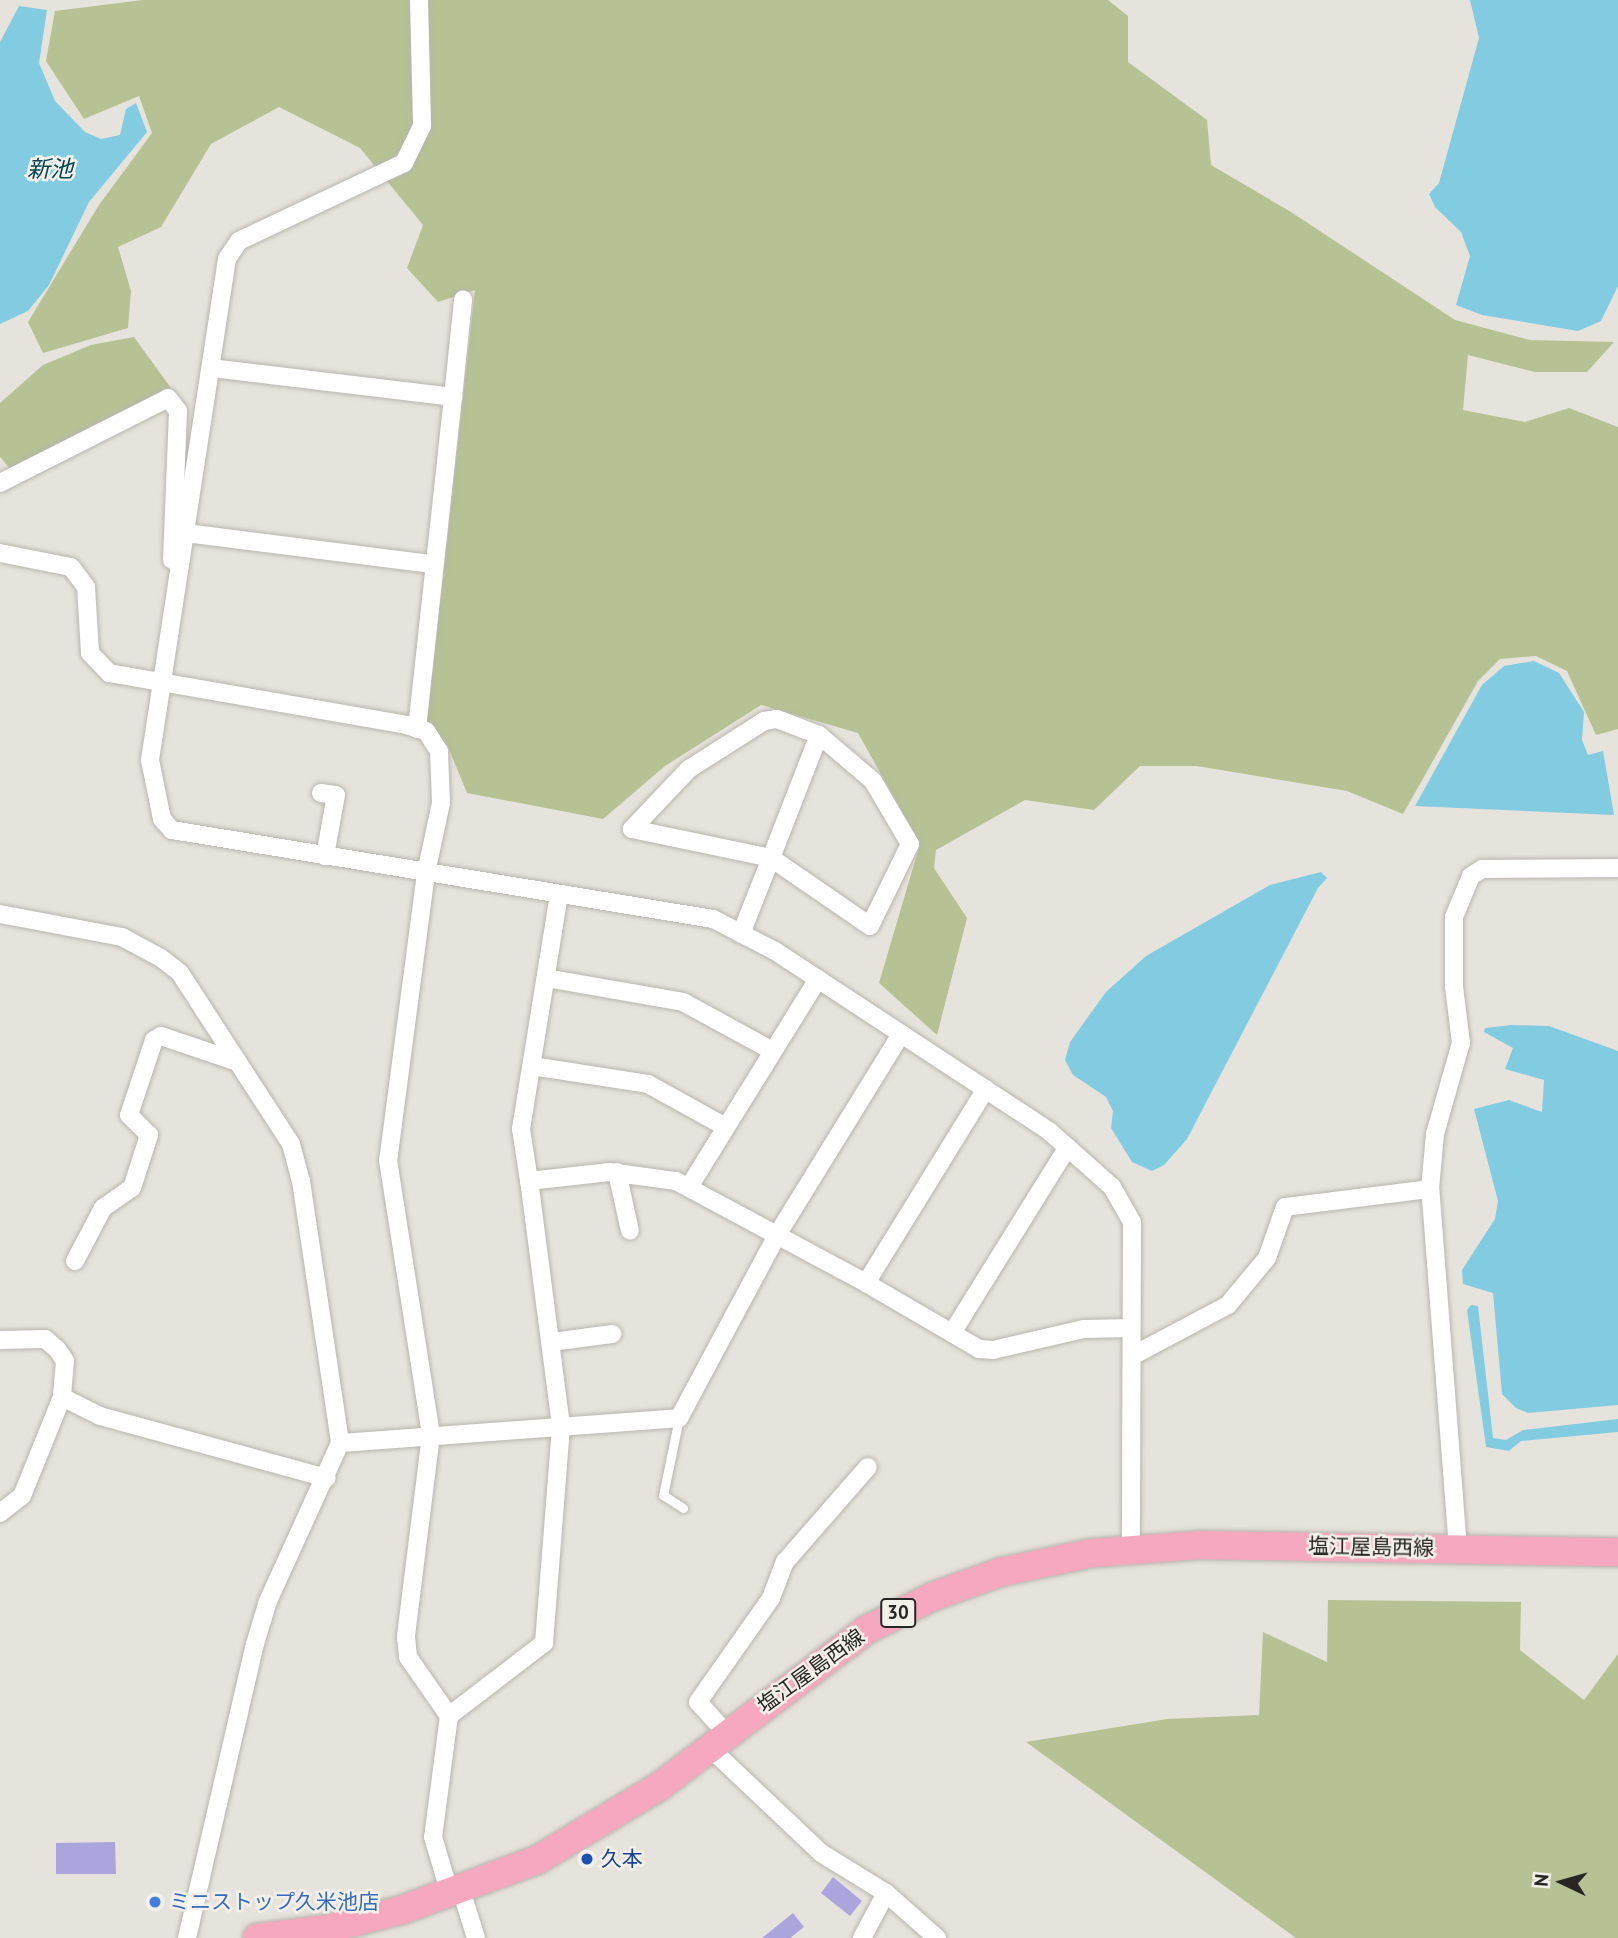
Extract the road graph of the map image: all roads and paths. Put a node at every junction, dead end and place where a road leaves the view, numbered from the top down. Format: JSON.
{"nodes":[{"id":1,"x":419,"y":0,"type":"edge"},
{"id":2,"x":463,"y":300,"type":"dead end"},
{"id":3,"x":211,"y":368,"type":"junction"},
{"id":4,"x":453,"y":397,"type":"junction"},
{"id":5,"x":0,"y":483,"type":"edge"},
{"id":6,"x":186,"y":533,"type":"junction"},
{"id":7,"x":0,"y":553,"type":"edge"},
{"id":8,"x":432,"y":564,"type":"junction"},
{"id":9,"x":169,"y":642,"type":"junction"},
{"id":10,"x":162,"y":686,"type":"junction"},
{"id":11,"x":417,"y":729,"type":"junction"},
{"id":12,"x":818,"y":735,"type":"junction"},
{"id":13,"x":321,"y":793,"type":"dead end"},
{"id":14,"x":326,"y":856,"type":"junction"},
{"id":15,"x":771,"y":858,"type":"junction"},
{"id":16,"x":1618,"y":868,"type":"edge"},
{"id":17,"x":426,"y":873,"type":"junction"},
{"id":18,"x":559,"y":894,"type":"junction"},
{"id":19,"x":0,"y":914,"type":"edge"},
{"id":20,"x":741,"y":934,"type":"junction"},
{"id":21,"x":546,"y":978,"type":"junction"},
{"id":22,"x":817,"y":979,"type":"junction"},
{"id":23,"x":901,"y":1034,"type":"junction"},
{"id":24,"x":773,"y":1051,"type":"junction"},
{"id":25,"x":238,"y":1062,"type":"junction"},
{"id":26,"x":532,"y":1066,"type":"junction"},
{"id":27,"x":986,"y":1089,"type":"junction"},
{"id":28,"x":726,"y":1127,"type":"junction"},
{"id":29,"x":1068,"y":1147,"type":"junction"},
{"id":30,"x":617,"y":1172,"type":"junction"},
{"id":31,"x":529,"y":1181,"type":"junction"},
{"id":32,"x":690,"y":1187,"type":"junction"},
{"id":33,"x":1430,"y":1189,"type":"junction"},
{"id":34,"x":629,"y":1231,"type":"dead end"},
{"id":35,"x":777,"y":1235,"type":"junction"},
{"id":36,"x":75,"y":1261,"type":"dead end"},
{"id":37,"x":866,"y":1283,"type":"junction"},
{"id":38,"x":1131,"y":1328,"type":"junction"},
{"id":39,"x":952,"y":1333,"type":"junction"},
{"id":40,"x":612,"y":1334,"type":"dead end"},
{"id":41,"x":0,"y":1340,"type":"edge"},
{"id":42,"x":552,"y":1342,"type":"junction"},
{"id":43,"x":1132,"y":1356,"type":"junction"},
{"id":44,"x":62,"y":1397,"type":"junction"},
{"id":45,"x":679,"y":1418,"type":"junction"},
{"id":46,"x":561,"y":1426,"type":"junction"},
{"id":47,"x":431,"y":1434,"type":"junction"},
{"id":48,"x":340,"y":1443,"type":"junction"},
{"id":49,"x":868,"y":1467,"type":"dead end"},
{"id":50,"x":327,"y":1478,"type":"junction"},
{"id":51,"x":683,"y":1508,"type":"dead end"},
{"id":52,"x":0,"y":1513,"type":"edge"},
{"id":53,"x":1131,"y":1549,"type":"junction"},
{"id":54,"x":1458,"y":1549,"type":"junction"},
{"id":55,"x":1618,"y":1552,"type":"edge"},
{"id":56,"x":449,"y":1716,"type":"junction"},
{"id":57,"x":718,"y":1740,"type":"junction"},
{"id":58,"x":456,"y":1892,"type":"junction"},
{"id":59,"x":886,"y":1893,"type":"junction"},
{"id":60,"x":187,"y":1938,"type":"edge"},
{"id":61,"x":257,"y":1938,"type":"edge"},
{"id":62,"x":476,"y":1938,"type":"edge"},
{"id":63,"x":862,"y":1938,"type":"edge"},
{"id":64,"x":937,"y":1938,"type":"edge"}],
"edges":[{"from":1,"to":3,"type":"street"},
{"from":2,"to":4,"type":"street"},
{"from":3,"to":4,"type":"street"},
{"from":3,"to":6,"type":"street"},
{"from":4,"to":8,"type":"street"},
{"from":5,"to":9,"type":"street"},
{"from":6,"to":8,"type":"street"},
{"from":6,"to":9,"type":"street"},
{"from":7,"to":10,"type":"street"},
{"from":8,"to":11,"type":"street"},
{"from":9,"to":10,"type":"street"},
{"from":10,"to":11,"type":"street"},
{"from":10,"to":14,"type":"street"},
{"from":11,"to":17,"type":"street"},
{"from":12,"to":15,"type":"street"},
{"from":12,"to":15,"type":"street"},
{"from":12,"to":15,"type":"street"},
{"from":13,"to":14,"type":"street"},
{"from":14,"to":17,"type":"street"},
{"from":15,"to":20,"type":"street"},
{"from":16,"to":33,"type":"street"},
{"from":17,"to":18,"type":"street"},
{"from":17,"to":47,"type":"street"},
{"from":18,"to":20,"type":"street"},
{"from":18,"to":21,"type":"street"},
{"from":19,"to":25,"type":"street"},
{"from":20,"to":22,"type":"street"},
{"from":21,"to":24,"type":"street"},
{"from":21,"to":26,"type":"street"},
{"from":22,"to":23,"type":"street"},
{"from":22,"to":24,"type":"street"},
{"from":23,"to":27,"type":"street"},
{"from":23,"to":35,"type":"street"},
{"from":24,"to":28,"type":"street"},
{"from":25,"to":36,"type":"street"},
{"from":25,"to":48,"type":"street"},
{"from":26,"to":28,"type":"street"},
{"from":26,"to":31,"type":"street"},
{"from":27,"to":29,"type":"street"},
{"from":27,"to":37,"type":"street"},
{"from":28,"to":32,"type":"street"},
{"from":29,"to":38,"type":"street"},
{"from":29,"to":39,"type":"street"},
{"from":30,"to":31,"type":"street"},
{"from":30,"to":32,"type":"street"},
{"from":30,"to":34,"type":"street"},
{"from":31,"to":42,"type":"street"},
{"from":32,"to":35,"type":"street"},
{"from":33,"to":43,"type":"street"},
{"from":33,"to":54,"type":"street"},
{"from":35,"to":37,"type":"street"},
{"from":35,"to":45,"type":"street"},
{"from":37,"to":39,"type":"street"},
{"from":38,"to":39,"type":"street"},
{"from":38,"to":43,"type":"street"},
{"from":40,"to":42,"type":"street"},
{"from":41,"to":44,"type":"street"},
{"from":42,"to":46,"type":"street"},
{"from":43,"to":53,"type":"street"},
{"from":44,"to":50,"type":"street"},
{"from":44,"to":52,"type":"street"},
{"from":45,"to":46,"type":"street"},
{"from":45,"to":51,"type":"lane"},
{"from":46,"to":47,"type":"street"},
{"from":46,"to":56,"type":"street"},
{"from":47,"to":48,"type":"street"},
{"from":47,"to":56,"type":"street"},
{"from":48,"to":50,"type":"street"},
{"from":49,"to":57,"type":"street"},
{"from":50,"to":60,"type":"street"},
{"from":53,"to":54,"type":"main road","name":"塩江屋島西線","number":"30"},
{"from":53,"to":57,"type":"main road","name":"塩江屋島西線","number":"30"},
{"from":54,"to":55,"type":"main road","name":"塩江屋島西線","number":"30"},
{"from":56,"to":58,"type":"street"},
{"from":57,"to":58,"type":"main road","name":"塩江屋島西線","number":"30"},
{"from":57,"to":59,"type":"street"},
{"from":58,"to":61,"type":"main road","name":"塩江屋島西線","number":"30"},
{"from":58,"to":62,"type":"street"},
{"from":59,"to":63,"type":"street"},
{"from":59,"to":64,"type":"street"}]}
